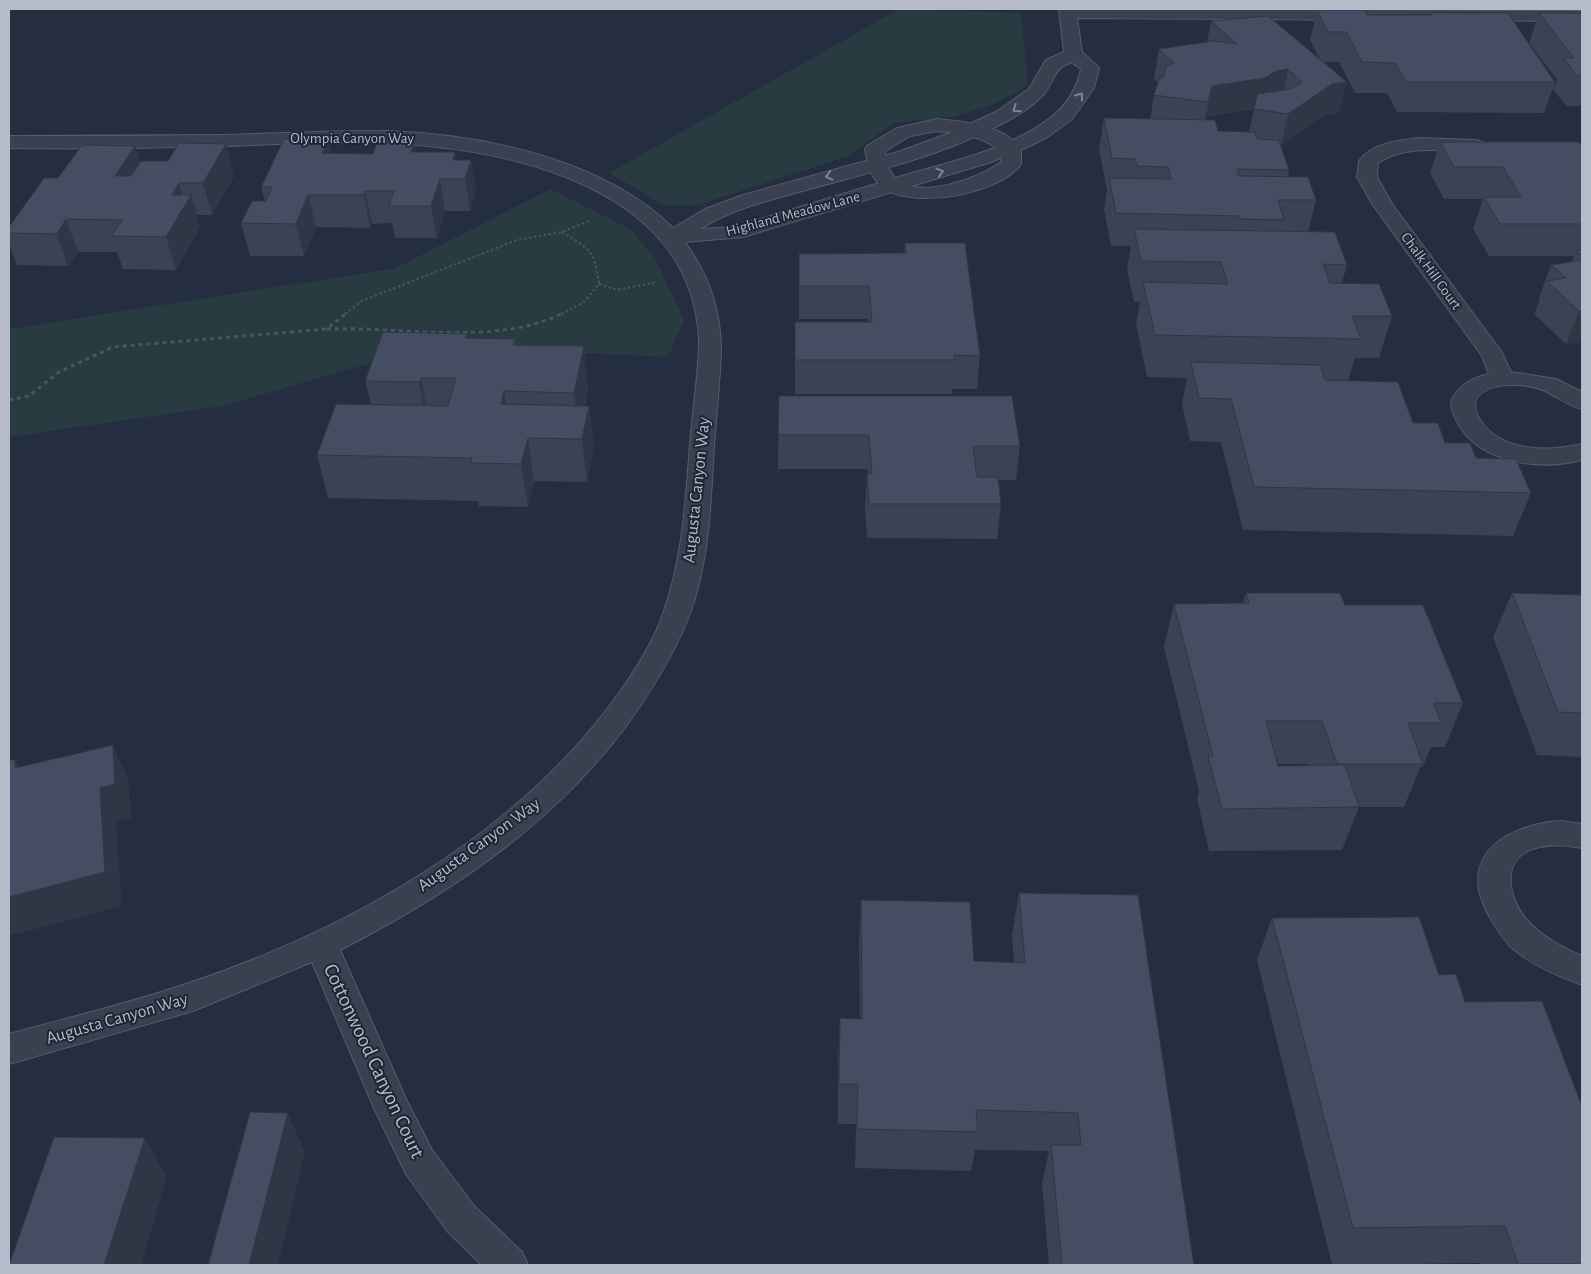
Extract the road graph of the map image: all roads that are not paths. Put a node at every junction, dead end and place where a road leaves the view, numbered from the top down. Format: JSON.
{"nodes":[{"id":1,"x":1067,"y":11,"type":"edge"},
{"id":2,"x":1582,"y":16,"type":"edge"},
{"id":3,"x":1073,"y":54,"type":"junction"},
{"id":4,"x":979,"y":129,"type":"junction"},
{"id":5,"x":9,"y":142,"type":"edge"},
{"id":6,"x":1495,"y":146,"type":"edge"},
{"id":7,"x":1011,"y":149,"type":"junction"},
{"id":8,"x":876,"y":163,"type":"junction"},
{"id":9,"x":893,"y":186,"type":"junction"},
{"id":10,"x":671,"y":237,"type":"junction"},
{"id":11,"x":1503,"y":379,"type":"junction"},
{"id":12,"x":1582,"y":402,"type":"edge"},
{"id":13,"x":1582,"y":452,"type":"edge"},
{"id":14,"x":1582,"y":836,"type":"edge"},
{"id":15,"x":321,"y":944,"type":"junction"},
{"id":16,"x":1582,"y":971,"type":"edge"},
{"id":17,"x":9,"y":1049,"type":"edge"},
{"id":18,"x":509,"y":1265,"type":"edge"}],
"edges":[{"from":1,"to":2,"type":"street"},
{"from":1,"to":3,"type":"street"},
{"from":3,"to":4,"type":"street","one_way":true},
{"from":7,"to":3,"type":"street","one_way":true},
{"from":4,"to":7,"type":"street"},
{"from":4,"to":8,"type":"street"},
{"from":5,"to":10,"type":"street","name":"Olympia Canyon Way"},
{"from":6,"to":11,"type":"street","name":"Chalk Hill Court"},
{"from":9,"to":7,"type":"street","one_way":true},
{"from":8,"to":9,"type":"street"},
{"from":8,"to":10,"type":"street","name":"Highland Meadow Lane","one_way":true},
{"from":9,"to":10,"type":"street","name":"Highland Meadow Lane"},
{"from":10,"to":15,"type":"street","name":"Augusta Canyon Way"},
{"from":11,"to":12,"type":"street"},
{"from":11,"to":13,"type":"street"},
{"from":14,"to":16,"type":"street"},
{"from":15,"to":17,"type":"street","name":"Augusta Canyon Way"},
{"from":15,"to":18,"type":"street","name":"Cottonwood Canyon Court"}]}
